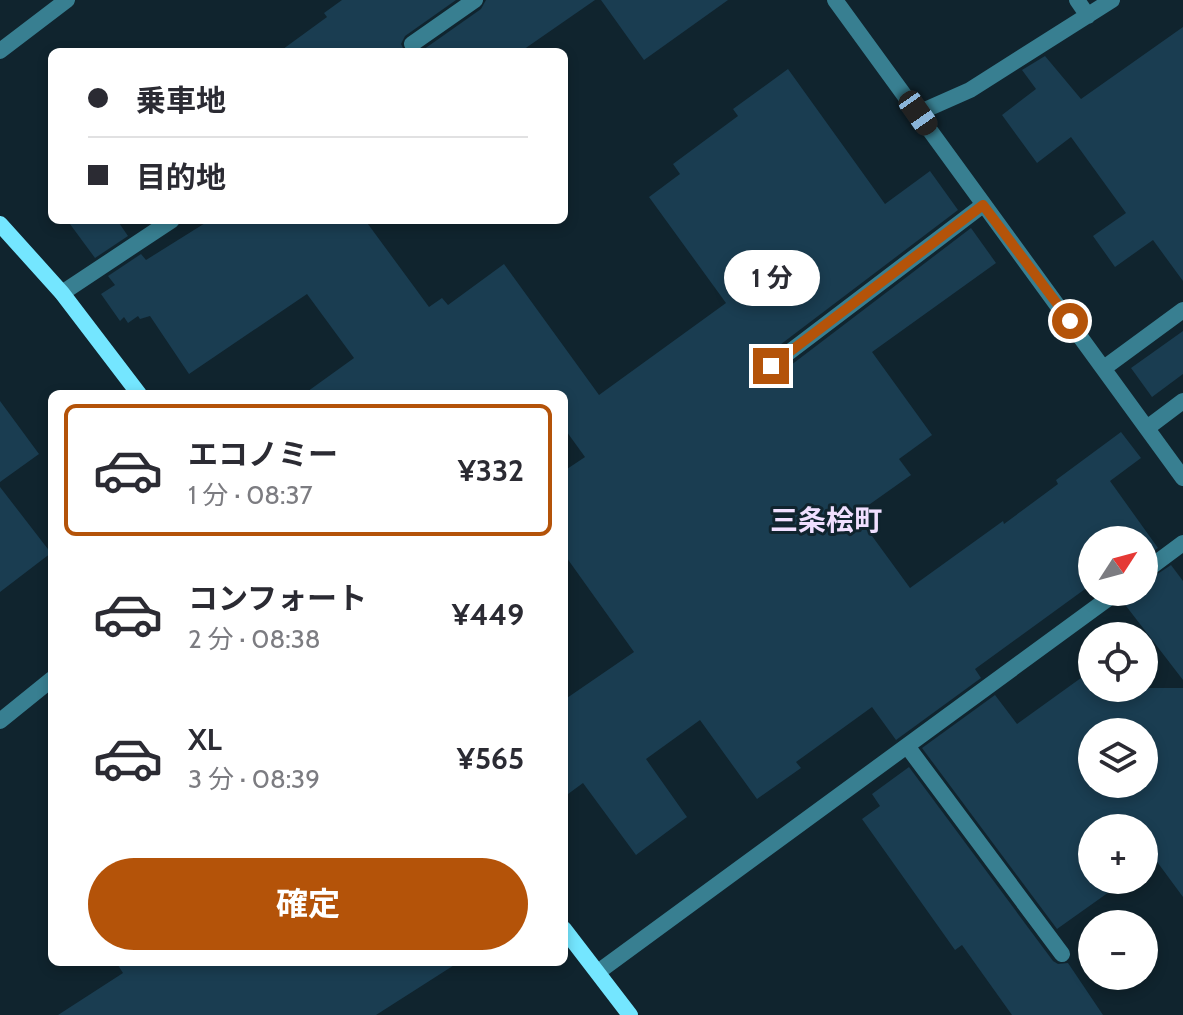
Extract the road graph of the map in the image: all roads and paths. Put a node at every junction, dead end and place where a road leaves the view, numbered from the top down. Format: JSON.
{"nodes":[{"id":1,"x":67,"y":0,"type":"edge"},
{"id":2,"x":475,"y":0,"type":"edge"},
{"id":3,"x":835,"y":0,"type":"edge"},
{"id":4,"x":1077,"y":0,"type":"edge"},
{"id":5,"x":1112,"y":0,"type":"edge"},
{"id":6,"x":1088,"y":16,"type":"junction"},
{"id":7,"x":412,"y":44,"type":"dead end"},
{"id":8,"x":0,"y":51,"type":"edge"},
{"id":9,"x":918,"y":113,"type":"junction"},
{"id":10,"x":983,"y":205,"type":"junction"},
{"id":11,"x":0,"y":224,"type":"edge"},
{"id":12,"x":166,"y":224,"type":"edge"},
{"id":13,"x":62,"y":293,"type":"junction"},
{"id":14,"x":1183,"y":310,"type":"edge"},
{"id":15,"x":771,"y":366,"type":"dead end"},
{"id":16,"x":1104,"y":368,"type":"junction"},
{"id":17,"x":136,"y":390,"type":"edge"},
{"id":18,"x":1183,"y":401,"type":"edge"},
{"id":19,"x":1147,"y":428,"type":"junction"},
{"id":20,"x":1183,"y":478,"type":"edge"},
{"id":21,"x":1183,"y":543,"type":"edge"},
{"id":22,"x":1158,"y":562,"type":"edge"},
{"id":23,"x":1098,"y":606,"type":"edge"},
{"id":24,"x":48,"y":682,"type":"edge"},
{"id":25,"x":0,"y":721,"type":"edge"},
{"id":26,"x":907,"y":746,"type":"junction"},
{"id":27,"x":568,"y":934,"type":"edge"},
{"id":28,"x":1062,"y":954,"type":"dead end"},
{"id":29,"x":598,"y":972,"type":"junction"},
{"id":30,"x":630,"y":1015,"type":"edge"}],
"edges":[{"from":1,"to":8,"type":"street"},
{"from":2,"to":7,"type":"street"},
{"from":3,"to":9,"type":"street"},
{"from":4,"to":6,"type":"street"},
{"from":5,"to":6,"type":"street"},
{"from":6,"to":9,"type":"street"},
{"from":9,"to":10,"type":"street"},
{"from":10,"to":15,"type":"street"},
{"from":10,"to":16,"type":"street"},
{"from":11,"to":13,"type":"street"},
{"from":12,"to":13,"type":"street"},
{"from":13,"to":17,"type":"street"},
{"from":14,"to":16,"type":"street"},
{"from":16,"to":19,"type":"street"},
{"from":18,"to":19,"type":"street"},
{"from":19,"to":20,"type":"street"},
{"from":21,"to":22,"type":"street"},
{"from":23,"to":26,"type":"street"},
{"from":24,"to":25,"type":"street"},
{"from":26,"to":28,"type":"street"},
{"from":26,"to":29,"type":"street"},
{"from":27,"to":29,"type":"street"},
{"from":29,"to":30,"type":"street"}]}
